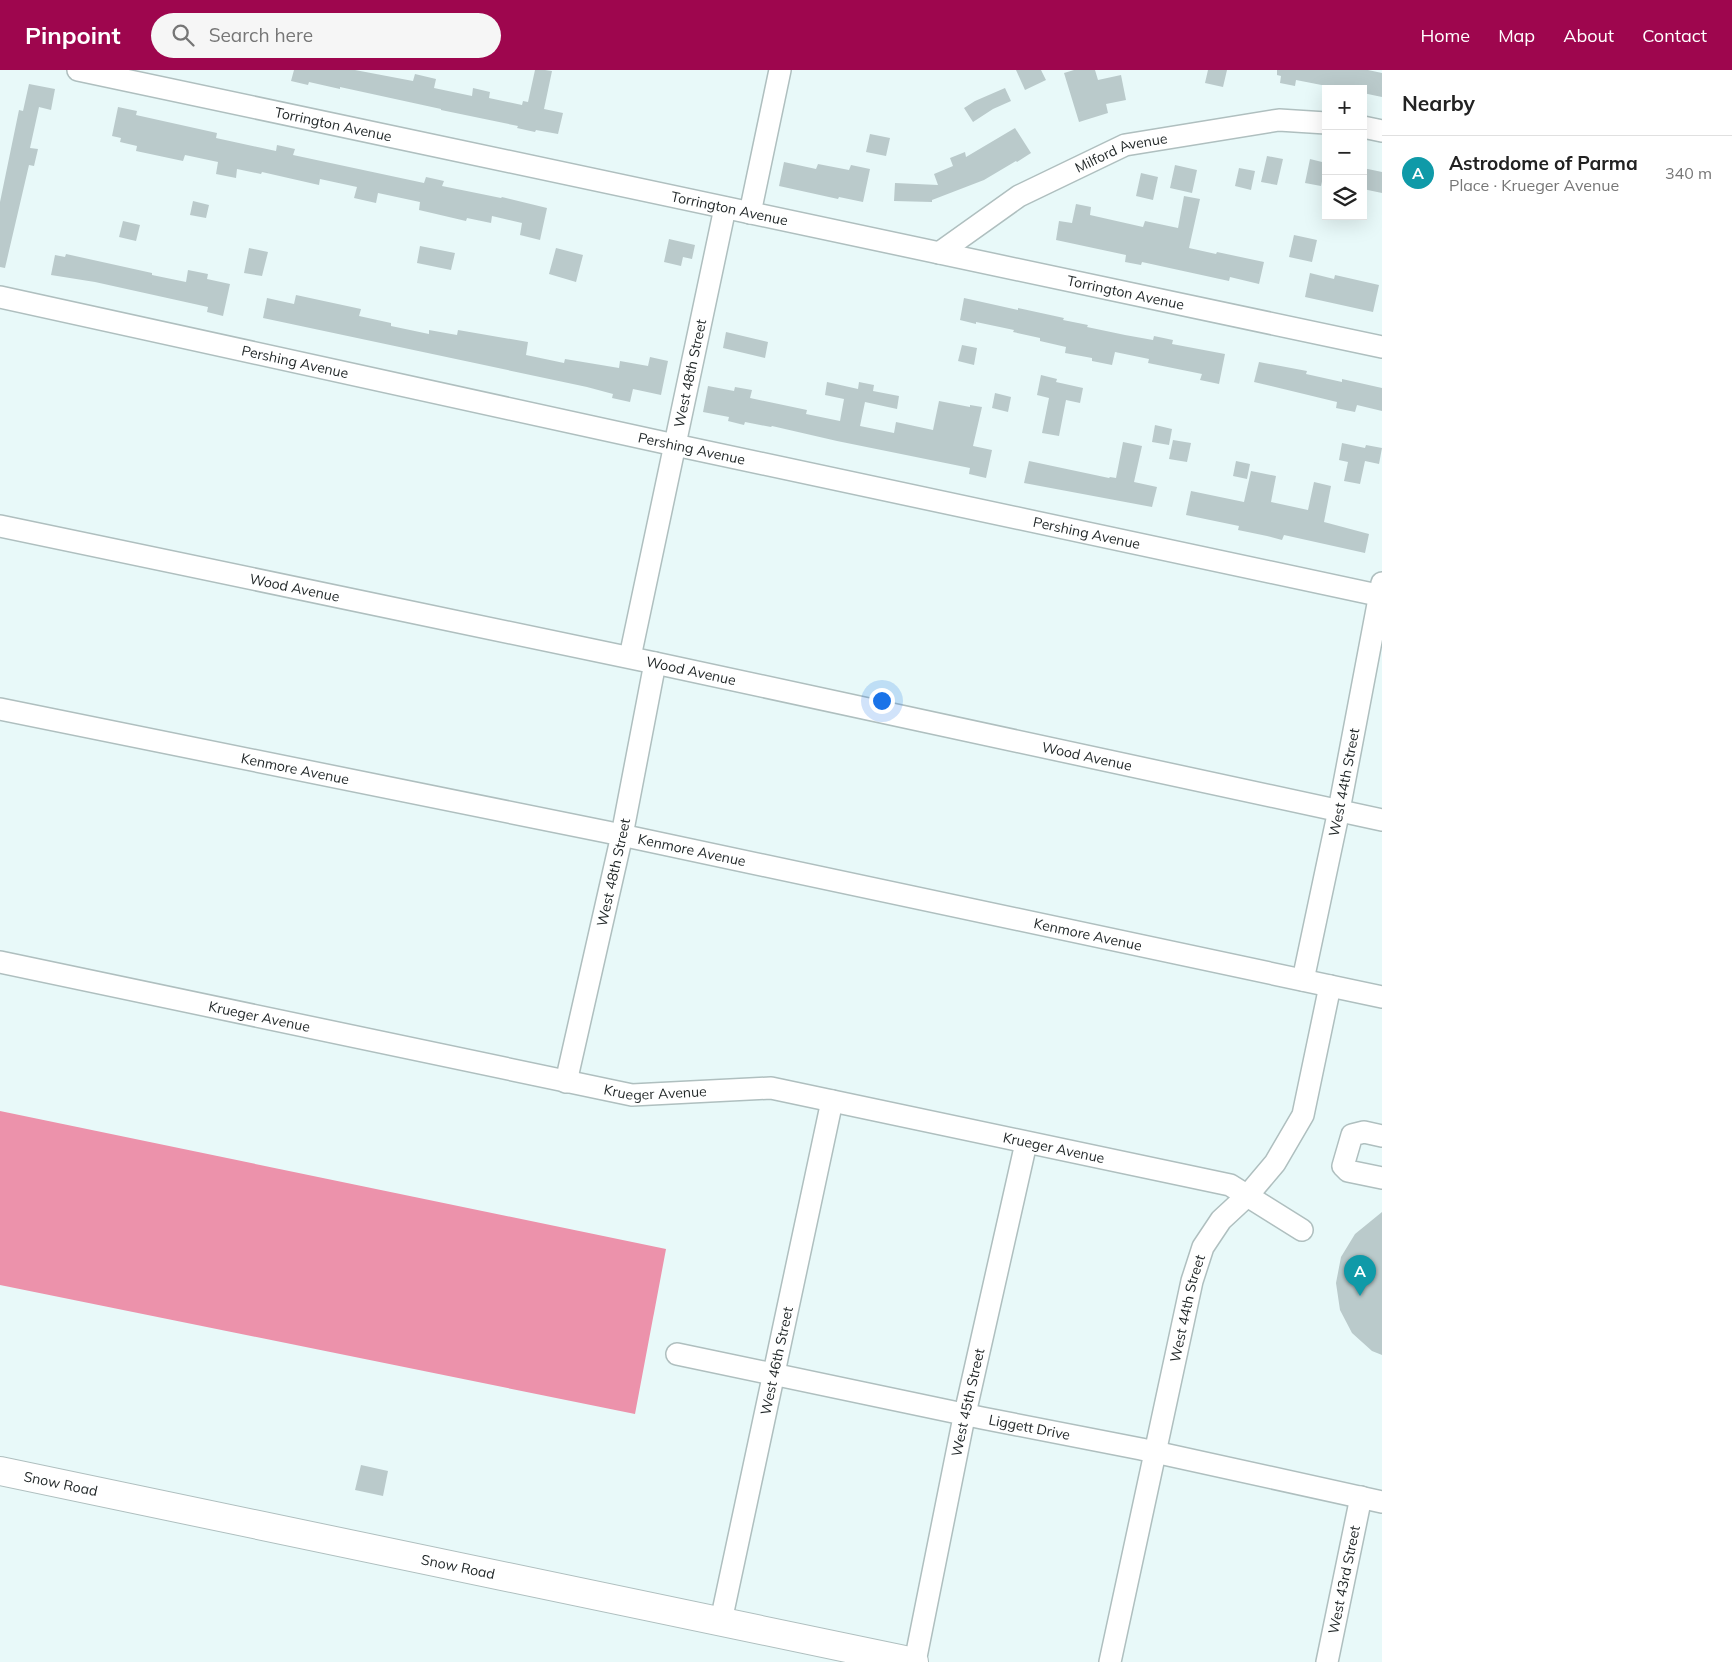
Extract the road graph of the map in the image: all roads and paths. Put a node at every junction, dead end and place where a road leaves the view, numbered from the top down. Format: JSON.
{"nodes":[{"id":1,"x":78,"y":70,"type":"edge"},
{"id":2,"x":780,"y":70,"type":"edge"},
{"id":3,"x":1322,"y":123,"type":"edge"},
{"id":4,"x":1367,"y":128,"type":"edge"},
{"id":5,"x":1382,"y":131,"type":"edge"},
{"id":6,"x":725,"y":208,"type":"junction"},
{"id":7,"x":750,"y":213,"type":"junction"},
{"id":8,"x":939,"y":253,"type":"junction"},
{"id":9,"x":0,"y":297,"type":"edge"},
{"id":10,"x":1382,"y":348,"type":"edge"},
{"id":11,"x":675,"y":445,"type":"junction"},
{"id":12,"x":0,"y":526,"type":"edge"},
{"id":13,"x":1381,"y":591,"type":"edge"},
{"id":14,"x":630,"y":657,"type":"junction"},
{"id":15,"x":655,"y":662,"type":"junction"},
{"id":16,"x":0,"y":708,"type":"edge"},
{"id":17,"x":1339,"y":810,"type":"junction"},
{"id":18,"x":1382,"y":820,"type":"edge"},
{"id":19,"x":622,"y":835,"type":"junction"},
{"id":20,"x":0,"y":962,"type":"edge"},
{"id":21,"x":1303,"y":980,"type":"junction"},
{"id":22,"x":1330,"y":986,"type":"junction"},
{"id":23,"x":1382,"y":997,"type":"edge"},
{"id":24,"x":566,"y":1082,"type":"junction"},
{"id":25,"x":832,"y":1101,"type":"junction"},
{"id":26,"x":1382,"y":1136,"type":"edge"},
{"id":27,"x":1026,"y":1143,"type":"junction"},
{"id":28,"x":1382,"y":1178,"type":"edge"},
{"id":29,"x":1248,"y":1195,"type":"junction"},
{"id":30,"x":1302,"y":1230,"type":"dead end"},
{"id":31,"x":677,"y":1354,"type":"dead end"},
{"id":32,"x":774,"y":1374,"type":"junction"},
{"id":33,"x":965,"y":1415,"type":"junction"},
{"id":34,"x":1155,"y":1453,"type":"junction"},
{"id":35,"x":0,"y":1471,"type":"edge"},
{"id":36,"x":1361,"y":1497,"type":"junction"},
{"id":37,"x":1382,"y":1502,"type":"edge"},
{"id":38,"x":721,"y":1621,"type":"junction"},
{"id":39,"x":914,"y":1662,"type":"edge"},
{"id":40,"x":1110,"y":1662,"type":"edge"},
{"id":41,"x":1327,"y":1662,"type":"edge"}],
"edges":[{"from":1,"to":6,"type":"street","name":"Torrington Avenue"},
{"from":2,"to":7,"type":"street"},
{"from":3,"to":8,"type":"street","name":"Milford Avenue"},
{"from":4,"to":5,"type":"street"},
{"from":6,"to":7,"type":"street","name":"Torrington Avenue"},
{"from":6,"to":11,"type":"street","name":"West 48th Street"},
{"from":7,"to":8,"type":"street","name":"Torrington Avenue"},
{"from":8,"to":10,"type":"street","name":"Torrington Avenue"},
{"from":9,"to":11,"type":"street","name":"Pershing Avenue"},
{"from":11,"to":13,"type":"street","name":"Pershing Avenue"},
{"from":11,"to":14,"type":"street","name":"West 48th Street"},
{"from":12,"to":14,"type":"street","name":"Wood Avenue"},
{"from":13,"to":17,"type":"street","name":"West 44th Street"},
{"from":14,"to":15,"type":"street","name":"Wood Avenue"},
{"from":15,"to":17,"type":"street","name":"Wood Avenue"},
{"from":15,"to":19,"type":"street","name":"West 48th Street"},
{"from":16,"to":19,"type":"street","name":"Kenmore Avenue"},
{"from":17,"to":18,"type":"street","name":"Wood Avenue"},
{"from":17,"to":21,"type":"street","name":"West 44th Street"},
{"from":19,"to":21,"type":"street","name":"Kenmore Avenue"},
{"from":19,"to":24,"type":"street","name":"West 48th Street"},
{"from":20,"to":24,"type":"street","name":"Krueger Avenue"},
{"from":21,"to":22,"type":"street","name":"Kenmore Avenue"},
{"from":22,"to":23,"type":"street","name":"Kenmore Avenue"},
{"from":22,"to":29,"type":"street","name":"West 44th Street"},
{"from":24,"to":25,"type":"street","name":"Krueger Avenue"},
{"from":25,"to":27,"type":"street","name":"Krueger Avenue"},
{"from":25,"to":32,"type":"street","name":"West 46th Street"},
{"from":26,"to":28,"type":"street"},
{"from":27,"to":29,"type":"street","name":"Krueger Avenue"},
{"from":27,"to":33,"type":"street","name":"West 45th Street"},
{"from":29,"to":30,"type":"street","name":"Krueger Avenue"},
{"from":29,"to":34,"type":"street","name":"West 44th Street"},
{"from":31,"to":32,"type":"street","name":"Liggett Drive"},
{"from":32,"to":33,"type":"street","name":"Liggett Drive"},
{"from":32,"to":38,"type":"street","name":"West 46th Street"},
{"from":33,"to":34,"type":"street","name":"Liggett Drive"},
{"from":33,"to":39,"type":"street","name":"West 45th Street"},
{"from":34,"to":36,"type":"street","name":"Liggett Drive"},
{"from":34,"to":40,"type":"street","name":"West 44th Street"},
{"from":35,"to":38,"type":"main road","name":"Snow Road"},
{"from":36,"to":37,"type":"street","name":"Liggett Drive"},
{"from":36,"to":41,"type":"street","name":"West 43rd Street"},
{"from":38,"to":39,"type":"main road","name":"Snow Road"}]}
